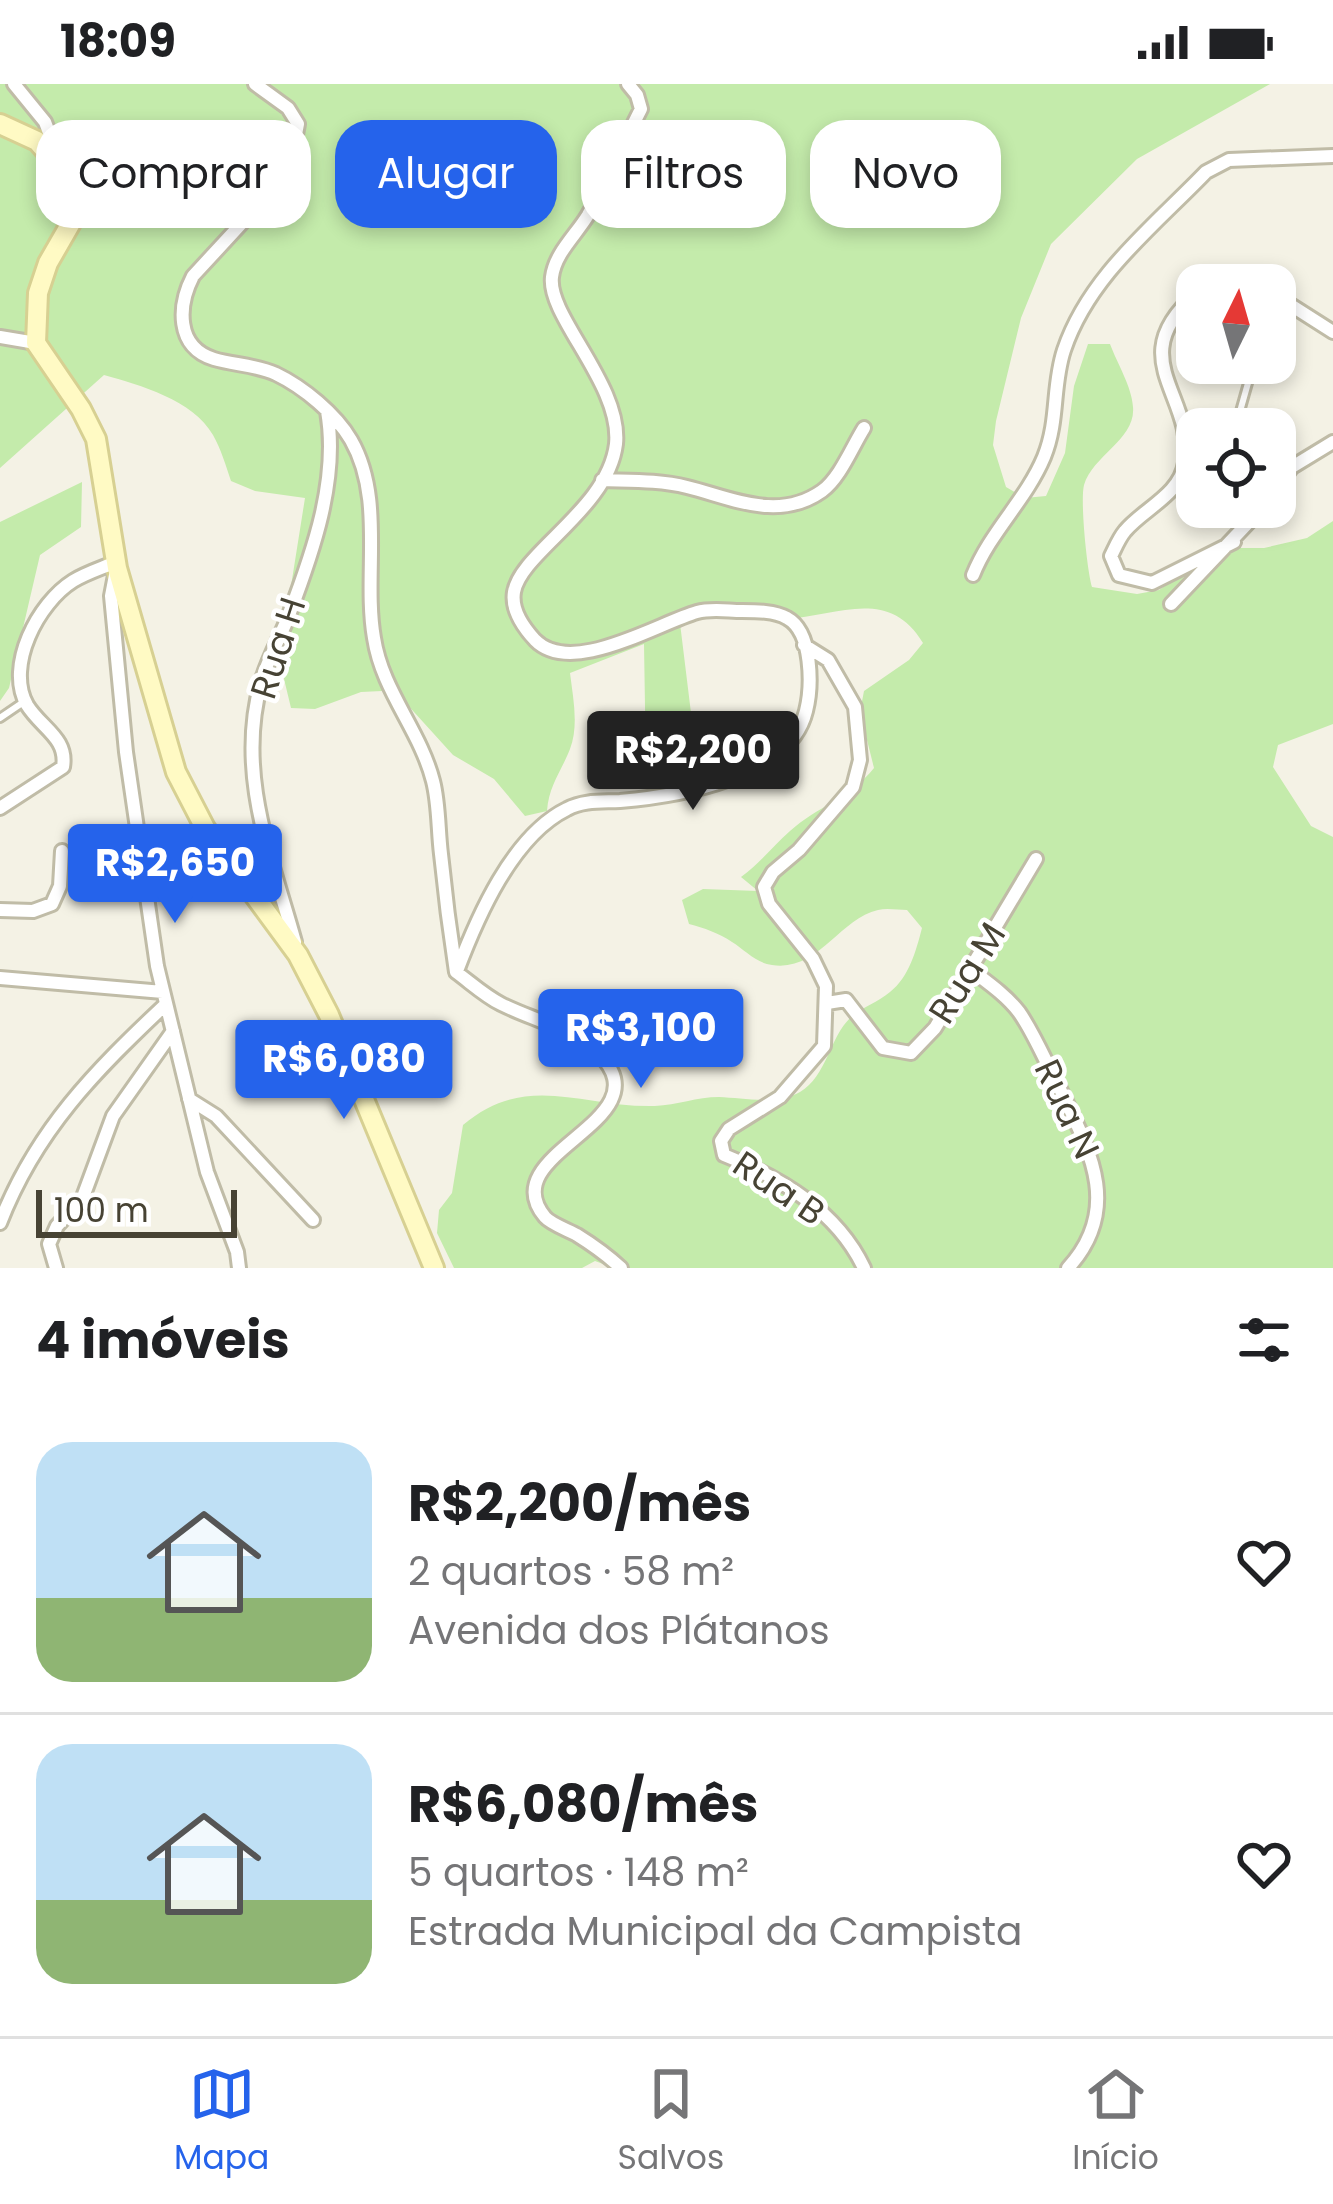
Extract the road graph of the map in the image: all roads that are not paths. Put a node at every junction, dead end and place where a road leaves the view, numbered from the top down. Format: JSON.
{"nodes":[{"id":1,"x":14,"y":84,"type":"edge"},
{"id":2,"x":255,"y":84,"type":"edge"},
{"id":3,"x":628,"y":84,"type":"edge"},
{"id":4,"x":43,"y":120,"type":"edge"},
{"id":5,"x":0,"y":124,"type":"edge"},
{"id":6,"x":36,"y":141,"type":"edge"},
{"id":7,"x":1333,"y":156,"type":"edge"},
{"id":8,"x":67,"y":228,"type":"edge"},
{"id":9,"x":1296,"y":309,"type":"edge"},
{"id":10,"x":1176,"y":314,"type":"edge"},
{"id":11,"x":1333,"y":332,"type":"edge"},
{"id":12,"x":0,"y":337,"type":"edge"},
{"id":13,"x":36,"y":343,"type":"junction"},
{"id":14,"x":326,"y":410,"type":"junction"},
{"id":15,"x":863,"y":428,"type":"dead end"},
{"id":16,"x":1333,"y":442,"type":"edge"},
{"id":17,"x":1296,"y":465,"type":"edge"},
{"id":18,"x":602,"y":480,"type":"junction"},
{"id":19,"x":1174,"y":487,"type":"joint"},
{"id":20,"x":1246,"y":528,"type":"edge"},
{"id":21,"x":1234,"y":542,"type":"junction"},
{"id":22,"x":116,"y":565,"type":"junction"},
{"id":23,"x":973,"y":575,"type":"dead end"},
{"id":24,"x":1171,"y":604,"type":"dead end"},
{"id":25,"x":804,"y":645,"type":"junction"},
{"id":26,"x":25,"y":701,"type":"junction"},
{"id":27,"x":0,"y":718,"type":"edge"},
{"id":28,"x":0,"y":808,"type":"edge"},
{"id":29,"x":62,"y":851,"type":"dead end"},
{"id":30,"x":1036,"y":859,"type":"dead end"},
{"id":31,"x":0,"y":910,"type":"edge"},
{"id":32,"x":298,"y":955,"type":"junction"},
{"id":33,"x":970,"y":968,"type":"junction"},
{"id":34,"x":456,"y":972,"type":"junction"},
{"id":35,"x":0,"y":978,"type":"edge"},
{"id":36,"x":164,"y":998,"type":"junction"},
{"id":37,"x":827,"y":1004,"type":"junction"},
{"id":38,"x":172,"y":1031,"type":"junction"},
{"id":39,"x":189,"y":1099,"type":"junction"},
{"id":40,"x":313,"y":1220,"type":"dead end"},
{"id":41,"x":0,"y":1223,"type":"edge"},
{"id":42,"x":56,"y":1268,"type":"edge"},
{"id":43,"x":238,"y":1268,"type":"edge"},
{"id":44,"x":434,"y":1268,"type":"edge"},
{"id":45,"x":621,"y":1268,"type":"edge"},
{"id":46,"x":864,"y":1268,"type":"edge"},
{"id":47,"x":1067,"y":1268,"type":"edge"}],
"edges":[{"from":1,"to":4,"type":"street"},
{"from":2,"to":14,"type":"street"},
{"from":3,"to":18,"type":"street"},
{"from":5,"to":6,"type":"main road"},
{"from":7,"to":23,"type":"street"},
{"from":8,"to":13,"type":"main road"},
{"from":9,"to":11,"type":"street"},
{"from":10,"to":19,"type":"street"},
{"from":12,"to":13,"type":"street"},
{"from":13,"to":22,"type":"main road"},
{"from":14,"to":32,"type":"street","name":"Rua H"},
{"from":14,"to":34,"type":"street"},
{"from":15,"to":18,"type":"street"},
{"from":16,"to":17,"type":"street"},
{"from":18,"to":25,"type":"street"},
{"from":19,"to":21,"type":"street"},
{"from":20,"to":21,"type":"street"},
{"from":21,"to":24,"type":"street"},
{"from":22,"to":26,"type":"street"},
{"from":22,"to":32,"type":"main road"},
{"from":22,"to":36,"type":"street"},
{"from":25,"to":34,"type":"street"},
{"from":25,"to":37,"type":"street"},
{"from":26,"to":27,"type":"lane"},
{"from":26,"to":28,"type":"street"},
{"from":29,"to":31,"type":"street"},
{"from":30,"to":33,"type":"street","name":"Rua M"},
{"from":32,"to":44,"type":"main road"},
{"from":33,"to":37,"type":"street","name":"Rua M"},
{"from":33,"to":47,"type":"street","name":"Rua N"},
{"from":34,"to":45,"type":"street"},
{"from":35,"to":36,"type":"street"},
{"from":36,"to":38,"type":"street"},
{"from":36,"to":41,"type":"street"},
{"from":37,"to":46,"type":"street","name":"Rua B"},
{"from":38,"to":39,"type":"street"},
{"from":38,"to":42,"type":"street"},
{"from":39,"to":40,"type":"street"},
{"from":39,"to":43,"type":"street"}]}
